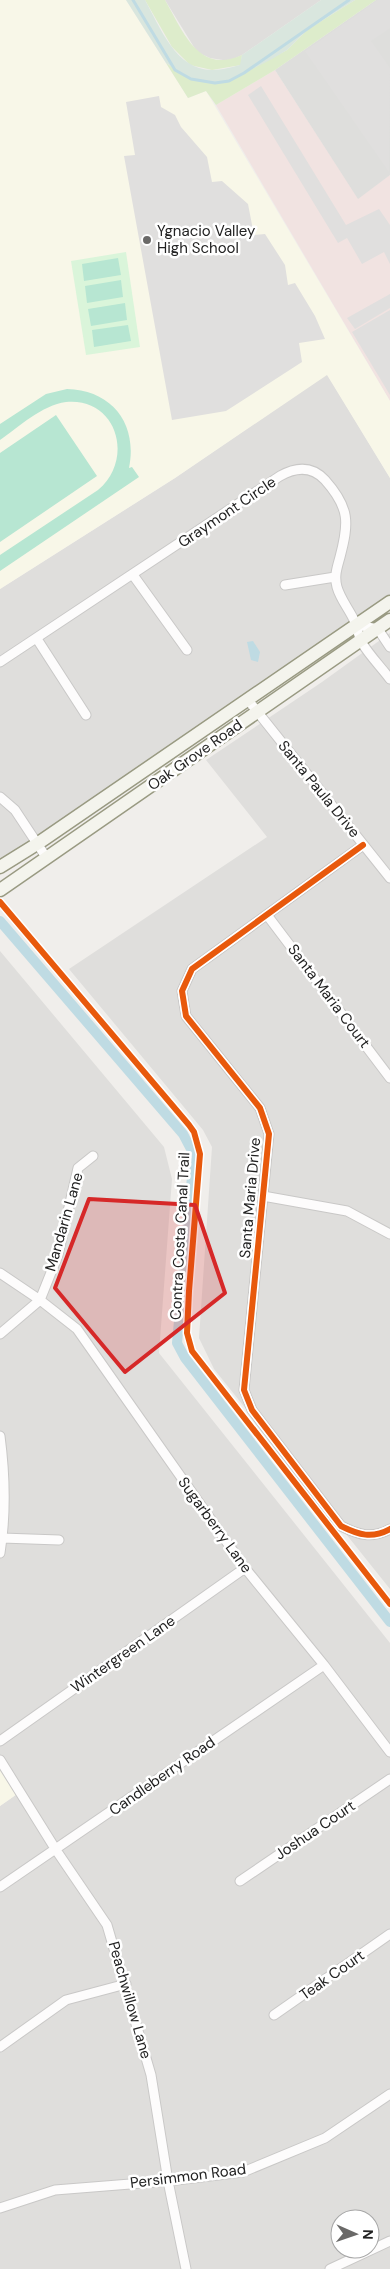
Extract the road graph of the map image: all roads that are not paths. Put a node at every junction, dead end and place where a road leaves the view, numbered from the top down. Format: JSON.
{"nodes":[{"id":1,"x":133,"y":575,"type":"junction"},
{"id":2,"x":335,"y":577,"type":"junction"},
{"id":3,"x":285,"y":584,"type":"dead end"},
{"id":4,"x":390,"y":602,"type":"edge"},
{"id":5,"x":390,"y":620,"type":"edge"},
{"id":6,"x":357,"y":625,"type":"junction"},
{"id":7,"x":378,"y":629,"type":"junction"},
{"id":8,"x":37,"y":639,"type":"junction"},
{"id":9,"x":361,"y":641,"type":"junction"},
{"id":10,"x":390,"y":647,"type":"edge"},
{"id":11,"x":187,"y":650,"type":"dead end"},
{"id":12,"x":0,"y":662,"type":"edge"},
{"id":13,"x":390,"y":679,"type":"edge"},
{"id":14,"x":248,"y":700,"type":"junction"},
{"id":15,"x":256,"y":712,"type":"junction"},
{"id":16,"x":86,"y":715,"type":"dead end"},
{"id":17,"x":0,"y":797,"type":"edge"},
{"id":18,"x":38,"y":844,"type":"junction"},
{"id":19,"x":363,"y":845,"type":"junction"},
{"id":20,"x":46,"y":857,"type":"junction"},
{"id":21,"x":0,"y":867,"type":"edge"},
{"id":22,"x":390,"y":878,"type":"edge"},
{"id":23,"x":0,"y":890,"type":"edge"},
{"id":24,"x":267,"y":915,"type":"junction"},
{"id":25,"x":390,"y":1078,"type":"edge"},
{"id":26,"x":93,"y":1156,"type":"dead end"},
{"id":27,"x":263,"y":1196,"type":"junction"},
{"id":28,"x":390,"y":1234,"type":"edge"},
{"id":29,"x":0,"y":1273,"type":"edge"},
{"id":30,"x":40,"y":1300,"type":"junction"},
{"id":31,"x":0,"y":1334,"type":"edge"},
{"id":32,"x":0,"y":1436,"type":"edge"},
{"id":33,"x":390,"y":1529,"type":"edge"},
{"id":34,"x":2,"y":1538,"type":"junction"},
{"id":35,"x":59,"y":1540,"type":"dead end"},
{"id":36,"x":0,"y":1554,"type":"edge"},
{"id":37,"x":245,"y":1568,"type":"junction"},
{"id":38,"x":324,"y":1665,"type":"junction"},
{"id":39,"x":0,"y":1741,"type":"edge"},
{"id":40,"x":390,"y":1752,"type":"edge"},
{"id":41,"x":0,"y":1760,"type":"edge"},
{"id":42,"x":390,"y":1779,"type":"edge"},
{"id":43,"x":56,"y":1850,"type":"junction"},
{"id":44,"x":240,"y":1880,"type":"dead end"},
{"id":45,"x":0,"y":1887,"type":"edge"},
{"id":46,"x":390,"y":1934,"type":"edge"},
{"id":47,"x":126,"y":1984,"type":"junction"},
{"id":48,"x":274,"y":2015,"type":"dead end"},
{"id":49,"x":0,"y":2047,"type":"edge"},
{"id":50,"x":390,"y":2094,"type":"edge"},
{"id":51,"x":168,"y":2182,"type":"junction"},
{"id":52,"x":0,"y":2208,"type":"edge"},
{"id":53,"x":390,"y":2241,"type":"edge"},
{"id":54,"x":186,"y":2269,"type":"edge"},
{"id":55,"x":330,"y":2269,"type":"edge"}],
"edges":[{"from":1,"to":2,"type":"street","name":"Graymont Circle"},
{"from":1,"to":8,"type":"street","name":"Graymont Circle"},
{"from":1,"to":11,"type":"street"},
{"from":2,"to":3,"type":"street"},
{"from":2,"to":6,"type":"street"},
{"from":4,"to":6,"type":"main road","name":"Oak Grove Road"},
{"from":5,"to":7,"type":"main road","name":"Oak Grove Road"},
{"from":6,"to":7,"type":"street"},
{"from":6,"to":9,"type":"street"},
{"from":6,"to":14,"type":"main road","name":"Oak Grove Road"},
{"from":7,"to":9,"type":"main road","name":"Oak Grove Road"},
{"from":7,"to":10,"type":"street"},
{"from":8,"to":12,"type":"street","name":"Graymont Circle"},
{"from":8,"to":16,"type":"street"},
{"from":9,"to":13,"type":"street"},
{"from":9,"to":15,"type":"main road","name":"Oak Grove Road"},
{"from":14,"to":15,"type":"street","name":"Santa Paula Drive"},
{"from":14,"to":18,"type":"main road","name":"Oak Grove Road"},
{"from":15,"to":19,"type":"street","name":"Santa Paula Drive"},
{"from":15,"to":20,"type":"main road","name":"Oak Grove Road"},
{"from":17,"to":18,"type":"street"},
{"from":18,"to":20,"type":"street"},
{"from":18,"to":21,"type":"main road","name":"Oak Grove Road"},
{"from":19,"to":22,"type":"street","name":"Santa Paula Drive"},
{"from":19,"to":24,"type":"street","name":"Santa Maria Drive"},
{"from":20,"to":23,"type":"main road","name":"Oak Grove Road"},
{"from":24,"to":25,"type":"street","name":"Santa Maria Court"},
{"from":24,"to":27,"type":"street","name":"Santa Maria Drive"},
{"from":26,"to":30,"type":"street","name":"Mandarin Lane"},
{"from":27,"to":28,"type":"street"},
{"from":27,"to":33,"type":"street","name":"Santa Maria Drive"},
{"from":29,"to":30,"type":"street","name":"Sugarberry Lane"},
{"from":30,"to":31,"type":"street","name":"Mandarin Lane"},
{"from":30,"to":37,"type":"street","name":"Sugarberry Lane"},
{"from":32,"to":34,"type":"street"},
{"from":34,"to":35,"type":"street"},
{"from":34,"to":36,"type":"street"},
{"from":37,"to":38,"type":"street","name":"Sugarberry Lane"},
{"from":37,"to":39,"type":"street","name":"Wintergreen Lane"},
{"from":38,"to":40,"type":"street","name":"Sugarberry Lane"},
{"from":38,"to":43,"type":"street","name":"Candleberry Road"},
{"from":41,"to":43,"type":"street","name":"Peachwillow Lane"},
{"from":42,"to":44,"type":"street","name":"Joshua Court"},
{"from":43,"to":45,"type":"street","name":"Candleberry Road"},
{"from":43,"to":47,"type":"street","name":"Peachwillow Lane"},
{"from":46,"to":48,"type":"street","name":"Teak Court"},
{"from":47,"to":49,"type":"street"},
{"from":47,"to":51,"type":"street","name":"Peachwillow Lane"},
{"from":50,"to":51,"type":"street","name":"Persimmon Road"},
{"from":51,"to":52,"type":"street","name":"Persimmon Road"},
{"from":51,"to":54,"type":"street","name":"Peachwillow Lane"},
{"from":53,"to":55,"type":"street"}]}
